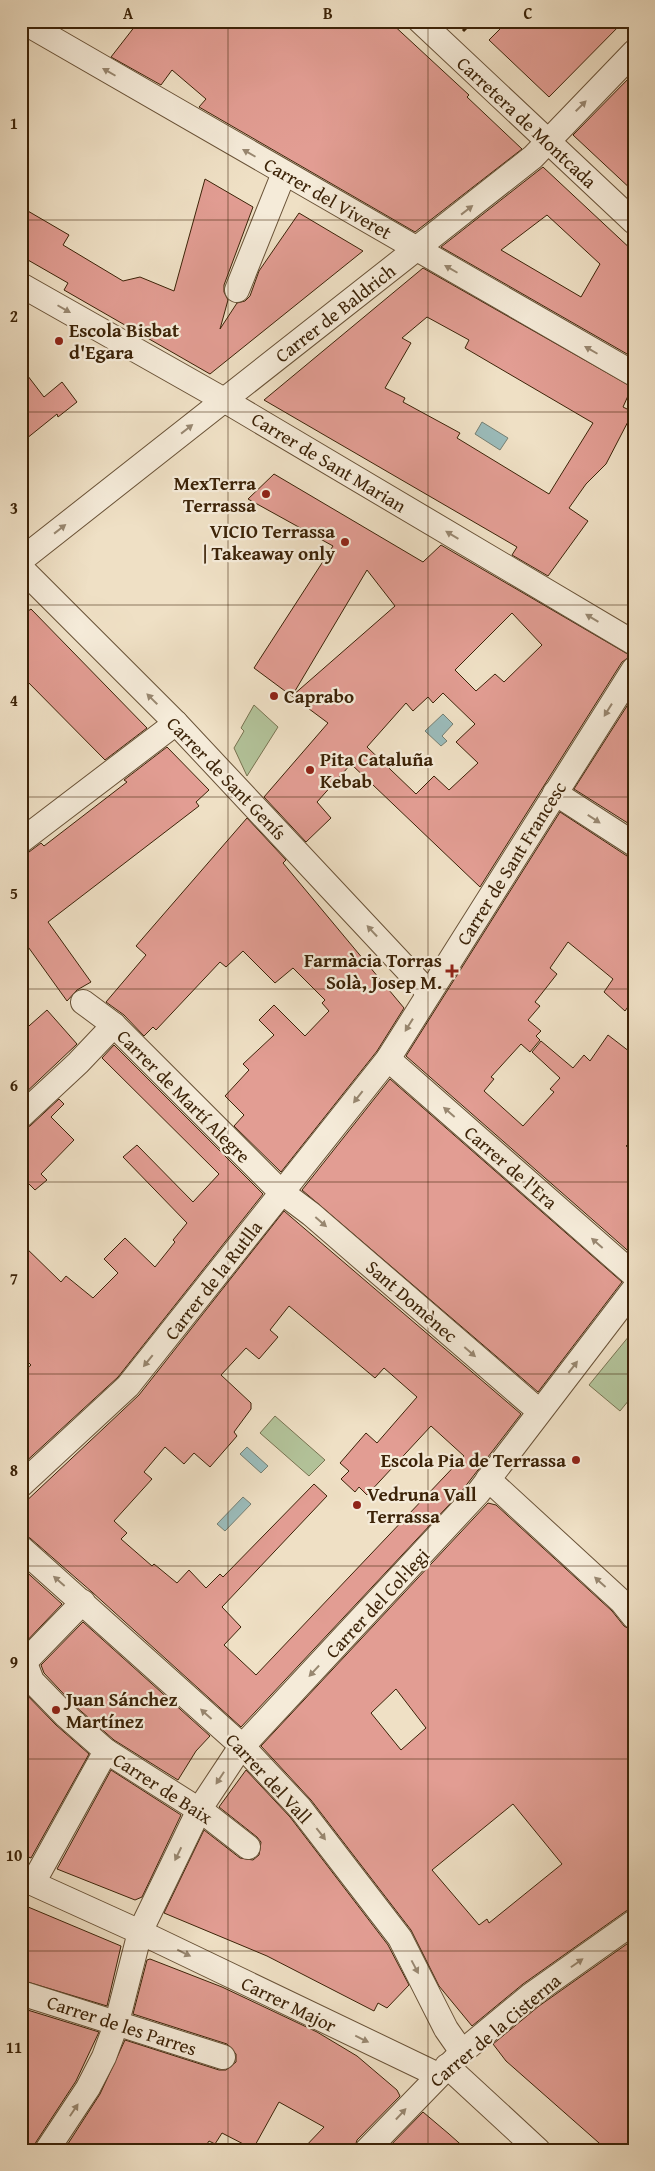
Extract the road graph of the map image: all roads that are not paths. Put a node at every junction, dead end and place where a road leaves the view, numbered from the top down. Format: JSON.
{"nodes":[{"id":1,"x":22,"y":21,"type":"edge"},
{"id":2,"x":420,"y":21,"type":"edge"},
{"id":3,"x":634,"y":52,"type":"edge"},
{"id":4,"x":547,"y":142,"type":"junction"},
{"id":5,"x":284,"y":173,"type":"junction"},
{"id":6,"x":634,"y":222,"type":"edge"},
{"id":7,"x":416,"y":250,"type":"junction"},
{"id":8,"x":21,"y":285,"type":"edge"},
{"id":9,"x":237,"y":290,"type":"dead end"},
{"id":10,"x":634,"y":374,"type":"edge"},
{"id":11,"x":224,"y":400,"type":"junction"},
{"id":12,"x":21,"y":560,"type":"edge"},
{"id":13,"x":21,"y":568,"type":"edge"},
{"id":14,"x":634,"y":643,"type":"edge"},
{"id":15,"x":634,"y":669,"type":"edge"},
{"id":16,"x":176,"y":723,"type":"junction"},
{"id":17,"x":555,"y":794,"type":"junction"},
{"id":18,"x":21,"y":841,"type":"edge"},
{"id":19,"x":634,"y":844,"type":"edge"},
{"id":20,"x":429,"y":993,"type":"junction"},
{"id":21,"x":83,"y":1002,"type":"dead end"},
{"id":22,"x":114,"y":1025,"type":"junction"},
{"id":23,"x":388,"y":1058,"type":"junction"},
{"id":24,"x":21,"y":1116,"type":"edge"},
{"id":25,"x":283,"y":1192,"type":"junction"},
{"id":26,"x":634,"y":1275,"type":"edge"},
{"id":27,"x":634,"y":1289,"type":"edge"},
{"id":28,"x":541,"y":1408,"type":"junction"},
{"id":29,"x":488,"y":1480,"type":"junction"},
{"id":30,"x":21,"y":1485,"type":"edge"},
{"id":31,"x":21,"y":1548,"type":"edge"},
{"id":32,"x":83,"y":1602,"type":"junction"},
{"id":33,"x":634,"y":1617,"type":"edge"},
{"id":34,"x":23,"y":1663,"type":"edge"},
{"id":35,"x":242,"y":1746,"type":"junction"},
{"id":36,"x":106,"y":1751,"type":"junction"},
{"id":37,"x":199,"y":1810,"type":"junction"},
{"id":38,"x":248,"y":1847,"type":"dead end"},
{"id":39,"x":27,"y":1880,"type":"edge"},
{"id":40,"x":634,"y":1922,"type":"edge"},
{"id":41,"x":146,"y":1927,"type":"junction"},
{"id":42,"x":21,"y":1993,"type":"edge"},
{"id":43,"x":117,"y":2022,"type":"junction"},
{"id":44,"x":223,"y":2057,"type":"dead end"},
{"id":45,"x":449,"y":2064,"type":"junction"},
{"id":46,"x":47,"y":2150,"type":"edge"},
{"id":47,"x":367,"y":2150,"type":"edge"},
{"id":48,"x":538,"y":2150,"type":"edge"}],
"edges":[{"from":5,"to":1,"type":"street","name":"Carrer del Viveret","one_way":true},
{"from":2,"to":4,"type":"street","name":"Carretera de Montcada"},
{"from":4,"to":3,"type":"street","name":"Carrer de Baldrich","one_way":true},
{"from":4,"to":6,"type":"street","name":"Carretera de Montcada"},
{"from":7,"to":4,"type":"street","name":"Carrer de Baldrich","one_way":true},
{"from":5,"to":7,"type":"street","name":"Carrer del Viveret"},
{"from":5,"to":9,"type":"street"},
{"from":10,"to":7,"type":"street","name":"Carrer del Viveret","one_way":true},
{"from":7,"to":11,"type":"street","name":"Carrer de Baldrich"},
{"from":8,"to":11,"type":"street","name":"Carrer de Sant Marian","one_way":true},
{"from":12,"to":11,"type":"street","name":"Carrer de Baldrich","one_way":true},
{"from":14,"to":11,"type":"street","name":"Carrer de Sant Marian","one_way":true},
{"from":16,"to":13,"type":"street","name":"Carrer de Sant Genís","one_way":true},
{"from":15,"to":17,"type":"street","name":"Carrer de Sant Francesc","one_way":true},
{"from":16,"to":18,"type":"street"},
{"from":20,"to":16,"type":"street","name":"Carrer de Sant Genís","one_way":true},
{"from":17,"to":19,"type":"street","one_way":true},
{"from":17,"to":20,"type":"street","name":"Carrer de Sant Francesc"},
{"from":20,"to":23,"type":"street","name":"Carrer de Sant Francesc","one_way":true},
{"from":21,"to":22,"type":"street","name":"Carrer de Martí Alegre"},
{"from":22,"to":24,"type":"street"},
{"from":22,"to":25,"type":"street","name":"Carrer de Martí Alegre"},
{"from":23,"to":25,"type":"street","name":"Carrer de la Rutlla","one_way":true},
{"from":26,"to":23,"type":"street","name":"Carrer de l'Era","one_way":true},
{"from":25,"to":28,"type":"street","name":"Sant Domènec","one_way":true},
{"from":25,"to":30,"type":"street","name":"Carrer de la Rutlla","one_way":true},
{"from":28,"to":27,"type":"street","name":"Carrer del Col·legi","one_way":true},
{"from":28,"to":29,"type":"street","name":"Carrer del Col·legi"},
{"from":33,"to":29,"type":"street","one_way":true},
{"from":29,"to":35,"type":"street","name":"Carrer del Col·legi","one_way":true},
{"from":32,"to":31,"type":"street","name":"Carrer del Vall","one_way":true},
{"from":32,"to":34,"type":"street"},
{"from":35,"to":32,"type":"street","name":"Carrer del Vall","one_way":true},
{"from":34,"to":36,"type":"street","name":"Carrer de Baix"},
{"from":35,"to":37,"type":"street","name":"Carrer del Col·legi","one_way":true},
{"from":35,"to":45,"type":"street","name":"Carrer del Vall","one_way":true},
{"from":36,"to":37,"type":"street","name":"Carrer de Baix"},
{"from":36,"to":39,"type":"street"},
{"from":37,"to":38,"type":"street","name":"Carrer de Baix"},
{"from":37,"to":41,"type":"street","name":"Carrer del Col·legi","one_way":true},
{"from":39,"to":41,"type":"street","name":"Carrer Major"},
{"from":45,"to":40,"type":"street","name":"Carrer de la Cisterna","one_way":true},
{"from":41,"to":43,"type":"street","name":"Carrer del Col·legi"},
{"from":41,"to":45,"type":"street","name":"Carrer Major","one_way":true},
{"from":42,"to":43,"type":"street","name":"Carrer de les Parres"},
{"from":43,"to":44,"type":"street","name":"Carrer de les Parres"},
{"from":46,"to":43,"type":"street","name":"Carrer del Col·legi","one_way":true},
{"from":47,"to":45,"type":"street","name":"Carrer de la Cisterna","one_way":true},
{"from":45,"to":48,"type":"street"}]}
